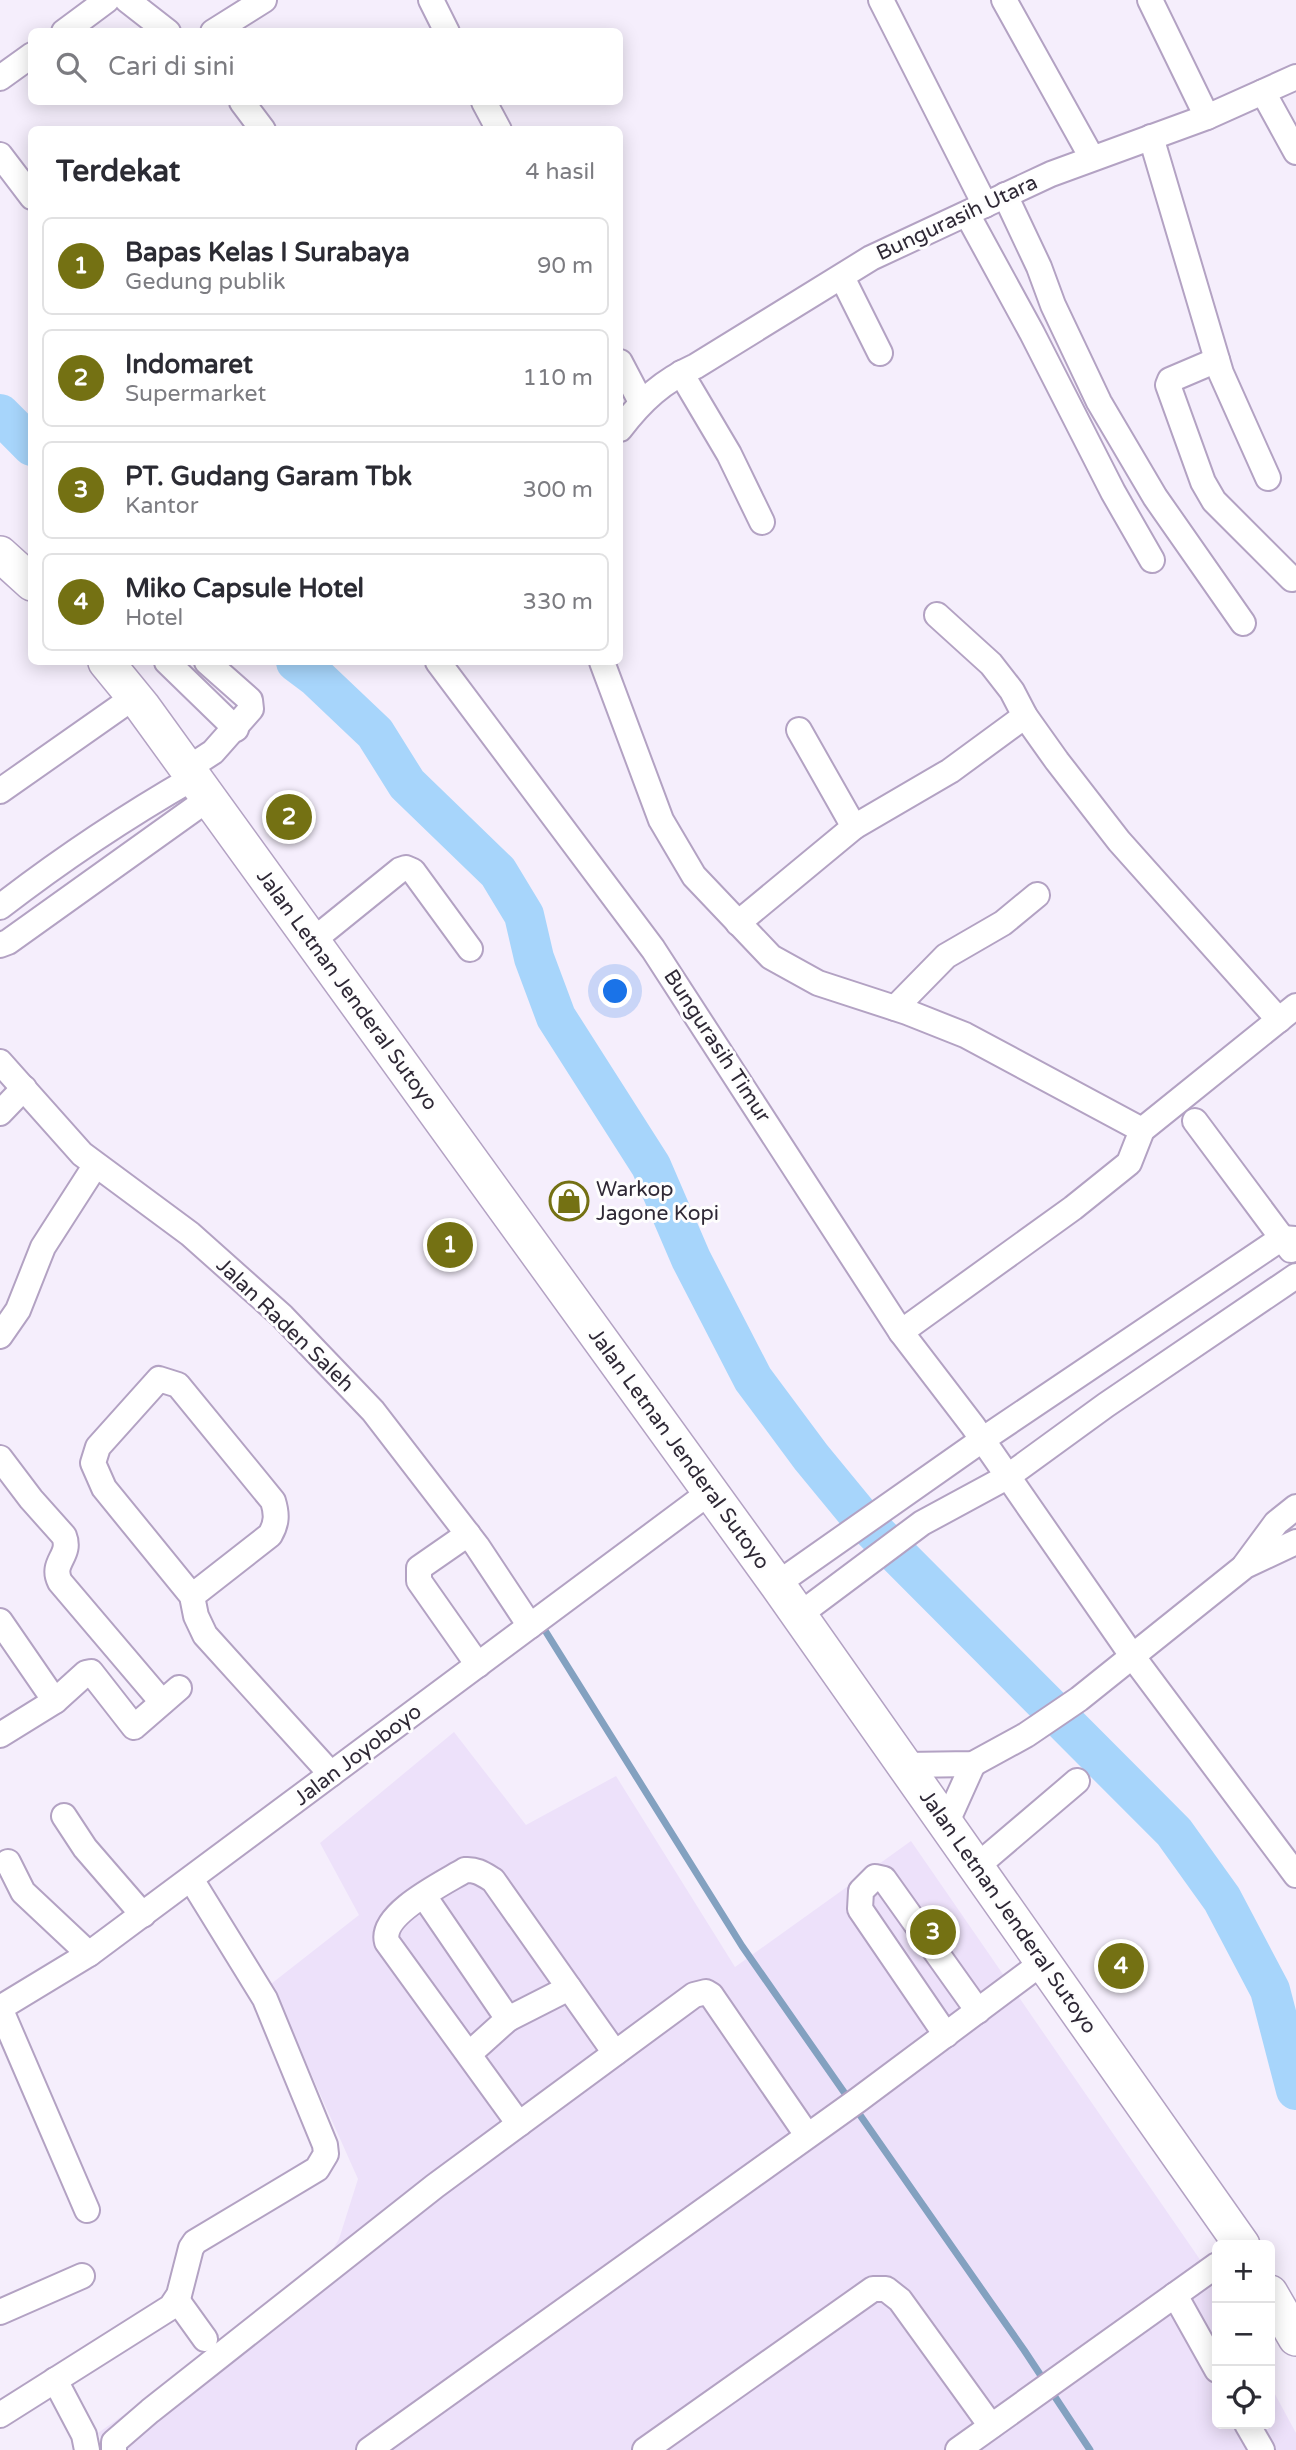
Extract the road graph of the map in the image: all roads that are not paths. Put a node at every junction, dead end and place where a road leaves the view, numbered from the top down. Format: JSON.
{"nodes":[{"id":1,"x":107,"y":0,"type":"edge"},
{"id":2,"x":127,"y":0,"type":"edge"},
{"id":3,"x":264,"y":0,"type":"edge"},
{"id":4,"x":431,"y":0,"type":"edge"},
{"id":5,"x":881,"y":0,"type":"edge"},
{"id":6,"x":1004,"y":0,"type":"edge"},
{"id":7,"x":1150,"y":0,"type":"edge"},
{"id":8,"x":69,"y":28,"type":"edge"},
{"id":9,"x":163,"y":28,"type":"edge"},
{"id":10,"x":220,"y":28,"type":"edge"},
{"id":11,"x":445,"y":28,"type":"edge"},
{"id":12,"x":28,"y":58,"type":"edge"},
{"id":13,"x":1296,"y":77,"type":"edge"},
{"id":14,"x":0,"y":78,"type":"edge"},
{"id":15,"x":1263,"y":92,"type":"junction"},
{"id":16,"x":244,"y":105,"type":"edge"},
{"id":17,"x":486,"y":105,"type":"edge"},
{"id":18,"x":1207,"y":117,"type":"junction"},
{"id":19,"x":260,"y":126,"type":"edge"},
{"id":20,"x":497,"y":126,"type":"edge"},
{"id":21,"x":1150,"y":137,"type":"junction"},
{"id":22,"x":1296,"y":152,"type":"edge"},
{"id":23,"x":0,"y":155,"type":"edge"},
{"id":24,"x":1092,"y":158,"type":"junction"},
{"id":25,"x":28,"y":192,"type":"edge"},
{"id":26,"x":986,"y":205,"type":"junction"},
{"id":27,"x":842,"y":276,"type":"junction"},
{"id":28,"x":880,"y":354,"type":"dead end"},
{"id":29,"x":1217,"y":360,"type":"junction"},
{"id":30,"x":623,"y":368,"type":"edge"},
{"id":31,"x":681,"y":373,"type":"junction"},
{"id":32,"x":641,"y":402,"type":"junction"},
{"id":33,"x":623,"y":425,"type":"edge"},
{"id":34,"x":1268,"y":478,"type":"dead end"},
{"id":35,"x":762,"y":522,"type":"dead end"},
{"id":36,"x":0,"y":554,"type":"edge"},
{"id":37,"x":1152,"y":561,"type":"dead end"},
{"id":38,"x":28,"y":579,"type":"edge"},
{"id":39,"x":1292,"y":579,"type":"dead end"},
{"id":40,"x":937,"y":615,"type":"dead end"},
{"id":41,"x":1243,"y":623,"type":"dead end"},
{"id":42,"x":108,"y":665,"type":"edge"},
{"id":43,"x":170,"y":665,"type":"edge"},
{"id":44,"x":210,"y":665,"type":"edge"},
{"id":45,"x":440,"y":665,"type":"edge"},
{"id":46,"x":603,"y":665,"type":"edge"},
{"id":47,"x":134,"y":697,"type":"junction"},
{"id":48,"x":1026,"y":716,"type":"junction"},
{"id":49,"x":236,"y":729,"type":"junction"},
{"id":50,"x":799,"y":730,"type":"dead end"},
{"id":51,"x":196,"y":782,"type":"junction"},
{"id":52,"x":0,"y":791,"type":"edge"},
{"id":53,"x":855,"y":827,"type":"junction"},
{"id":54,"x":1037,"y":895,"type":"dead end"},
{"id":55,"x":0,"y":907,"type":"edge"},
{"id":56,"x":738,"y":923,"type":"junction"},
{"id":57,"x":312,"y":942,"type":"junction"},
{"id":58,"x":0,"y":945,"type":"edge"},
{"id":59,"x":470,"y":949,"type":"dead end"},
{"id":60,"x":895,"y":1008,"type":"junction"},
{"id":61,"x":1288,"y":1013,"type":"edge"},
{"id":62,"x":0,"y":1062,"type":"edge"},
{"id":63,"x":24,"y":1088,"type":"junction"},
{"id":64,"x":0,"y":1113,"type":"edge"},
{"id":65,"x":1195,"y":1121,"type":"dead end"},
{"id":66,"x":1142,"y":1130,"type":"junction"},
{"id":67,"x":95,"y":1166,"type":"junction"},
{"id":68,"x":1291,"y":1244,"type":"edge"},
{"id":69,"x":1296,"y":1276,"type":"edge"},
{"id":70,"x":901,"y":1332,"type":"junction"},
{"id":71,"x":0,"y":1336,"type":"edge"},
{"id":72,"x":1082,"y":1373,"type":"junction"},
{"id":73,"x":1105,"y":1405,"type":"junction"},
{"id":74,"x":982,"y":1440,"type":"junction"},
{"id":75,"x":0,"y":1458,"type":"edge"},
{"id":76,"x":1007,"y":1477,"type":"junction"},
{"id":77,"x":8,"y":1486,"type":"edge"},
{"id":78,"x":710,"y":1492,"type":"junction"},
{"id":79,"x":894,"y":1502,"type":"junction"},
{"id":80,"x":1296,"y":1507,"type":"edge"},
{"id":81,"x":914,"y":1528,"type":"junction"},
{"id":82,"x":468,"y":1534,"type":"junction"},
{"id":83,"x":1296,"y":1542,"type":"edge"},
{"id":84,"x":1245,"y":1566,"type":"junction"},
{"id":85,"x":777,"y":1584,"type":"junction"},
{"id":86,"x":192,"y":1596,"type":"junction"},
{"id":87,"x":799,"y":1615,"type":"junction"},
{"id":88,"x":0,"y":1621,"type":"edge"},
{"id":89,"x":533,"y":1624,"type":"junction"},
{"id":90,"x":1133,"y":1657,"type":"junction"},
{"id":91,"x":478,"y":1665,"type":"junction"},
{"id":92,"x":55,"y":1701,"type":"junction"},
{"id":93,"x":0,"y":1735,"type":"edge"},
{"id":94,"x":973,"y":1764,"type":"junction"},
{"id":95,"x":905,"y":1765,"type":"junction"},
{"id":96,"x":331,"y":1774,"type":"junction"},
{"id":97,"x":1077,"y":1781,"type":"dead end"},
{"id":98,"x":64,"y":1816,"type":"dead end"},
{"id":99,"x":946,"y":1824,"type":"junction"},
{"id":100,"x":8,"y":1862,"type":"dead end"},
{"id":101,"x":976,"y":1867,"type":"junction"},
{"id":102,"x":1296,"y":1875,"type":"edge"},
{"id":103,"x":191,"y":1879,"type":"junction"},
{"id":104,"x":424,"y":1896,"type":"junction"},
{"id":105,"x":142,"y":1915,"type":"junction"},
{"id":106,"x":89,"y":1954,"type":"junction"},
{"id":107,"x":1043,"y":1962,"type":"junction"},
{"id":108,"x":569,"y":1987,"type":"junction"},
{"id":109,"x":0,"y":2008,"type":"edge"},
{"id":110,"x":978,"y":2011,"type":"junction"},
{"id":111,"x":508,"y":2019,"type":"junction"},
{"id":112,"x":946,"y":2035,"type":"junction"},
{"id":113,"x":615,"y":2053,"type":"junction"},
{"id":114,"x":469,"y":2054,"type":"junction"},
{"id":115,"x":519,"y":2124,"type":"junction"},
{"id":116,"x":807,"y":2135,"type":"junction"},
{"id":117,"x":87,"y":2210,"type":"dead end"},
{"id":118,"x":1238,"y":2240,"type":"edge"},
{"id":119,"x":1212,"y":2269,"type":"edge"},
{"id":120,"x":82,"y":2276,"type":"dead end"},
{"id":121,"x":1175,"y":2295,"type":"junction"},
{"id":122,"x":177,"y":2300,"type":"junction"},
{"id":123,"x":1275,"y":2302,"type":"edge"},
{"id":124,"x":0,"y":2312,"type":"edge"},
{"id":125,"x":1296,"y":2338,"type":"edge"},
{"id":126,"x":205,"y":2339,"type":"dead end"},
{"id":127,"x":1215,"y":2366,"type":"edge"},
{"id":128,"x":55,"y":2380,"type":"junction"},
{"id":129,"x":0,"y":2415,"type":"edge"},
{"id":130,"x":991,"y":2426,"type":"junction"},
{"id":131,"x":1250,"y":2429,"type":"edge"},
{"id":132,"x":87,"y":2450,"type":"edge"},
{"id":133,"x":114,"y":2450,"type":"edge"},
{"id":134,"x":369,"y":2450,"type":"edge"},
{"id":135,"x":645,"y":2450,"type":"edge"},
{"id":136,"x":958,"y":2450,"type":"edge"},
{"id":137,"x":1262,"y":2450,"type":"edge"}],
"edges":[{"from":1,"to":8,"type":"street"},
{"from":2,"to":9,"type":"street"},
{"from":3,"to":10,"type":"street"},
{"from":4,"to":11,"type":"street"},
{"from":5,"to":26,"type":"street"},
{"from":6,"to":24,"type":"street"},
{"from":7,"to":18,"type":"street"},
{"from":12,"to":14,"type":"street"},
{"from":13,"to":15,"type":"street","name":"Bungurasih Utara"},
{"from":15,"to":18,"type":"street","name":"Bungurasih Utara"},
{"from":15,"to":22,"type":"street"},
{"from":16,"to":19,"type":"street"},
{"from":17,"to":20,"type":"street"},
{"from":18,"to":21,"type":"street","name":"Bungurasih Utara"},
{"from":21,"to":24,"type":"street","name":"Bungurasih Utara"},
{"from":21,"to":29,"type":"street"},
{"from":23,"to":25,"type":"street"},
{"from":24,"to":26,"type":"street","name":"Bungurasih Utara"},
{"from":26,"to":27,"type":"street","name":"Bungurasih Utara"},
{"from":26,"to":37,"type":"street"},
{"from":26,"to":41,"type":"street"},
{"from":27,"to":28,"type":"street"},
{"from":27,"to":31,"type":"street","name":"Bungurasih Utara"},
{"from":29,"to":34,"type":"street"},
{"from":29,"to":39,"type":"street"},
{"from":30,"to":32,"type":"street"},
{"from":31,"to":32,"type":"street","name":"Bungurasih Utara"},
{"from":31,"to":35,"type":"street"},
{"from":32,"to":33,"type":"street","name":"Bungurasih Utara"},
{"from":36,"to":38,"type":"highway"},
{"from":40,"to":48,"type":"street"},
{"from":42,"to":47,"type":"highway","name":"Jalan Letnan Jenderal Sutoyo"},
{"from":43,"to":49,"type":"street"},
{"from":44,"to":49,"type":"street"},
{"from":45,"to":70,"type":"street","name":"Bungurasih Timur"},
{"from":46,"to":56,"type":"street"},
{"from":47,"to":51,"type":"highway","name":"Jalan Letnan Jenderal Sutoyo"},
{"from":47,"to":52,"type":"street"},
{"from":48,"to":53,"type":"street"},
{"from":48,"to":61,"type":"street"},
{"from":49,"to":51,"type":"street"},
{"from":50,"to":53,"type":"street"},
{"from":51,"to":55,"type":"street"},
{"from":51,"to":57,"type":"highway","name":"Jalan Letnan Jenderal Sutoyo"},
{"from":51,"to":58,"type":"street"},
{"from":53,"to":56,"type":"street"},
{"from":54,"to":60,"type":"street"},
{"from":56,"to":60,"type":"street"},
{"from":57,"to":59,"type":"street"},
{"from":57,"to":78,"type":"highway","name":"Jalan Letnan Jenderal Sutoyo"},
{"from":60,"to":66,"type":"street"},
{"from":61,"to":66,"type":"street"},
{"from":62,"to":63,"type":"street","name":"Jalan Raden Saleh"},
{"from":63,"to":64,"type":"street"},
{"from":63,"to":67,"type":"street","name":"Jalan Raden Saleh"},
{"from":65,"to":68,"type":"street"},
{"from":66,"to":70,"type":"street"},
{"from":67,"to":71,"type":"street"},
{"from":67,"to":82,"type":"street","name":"Jalan Raden Saleh"},
{"from":68,"to":72,"type":"street"},
{"from":69,"to":73,"type":"street"},
{"from":70,"to":74,"type":"street","name":"Bungurasih Timur"},
{"from":72,"to":73,"type":"street"},
{"from":72,"to":74,"type":"street"},
{"from":73,"to":76,"type":"street"},
{"from":74,"to":76,"type":"street","name":"Bungurasih Timur"},
{"from":74,"to":79,"type":"street"},
{"from":75,"to":77,"type":"street"},
{"from":76,"to":81,"type":"street"},
{"from":76,"to":90,"type":"street","name":"Bungurasih Timur"},
{"from":77,"to":92,"type":"street"},
{"from":78,"to":85,"type":"highway","name":"Jalan Letnan Jenderal Sutoyo"},
{"from":78,"to":89,"type":"street","name":"Jalan Joyoboyo"},
{"from":79,"to":81,"type":"street"},
{"from":79,"to":85,"type":"street"},
{"from":80,"to":84,"type":"street"},
{"from":81,"to":87,"type":"street"},
{"from":82,"to":89,"type":"street","name":"Jalan Raden Saleh"},
{"from":82,"to":91,"type":"street"},
{"from":83,"to":84,"type":"street"},
{"from":84,"to":90,"type":"street"},
{"from":85,"to":87,"type":"highway","name":"Jalan Letnan Jenderal Sutoyo"},
{"from":86,"to":86,"type":"street"},
{"from":86,"to":96,"type":"street"},
{"from":87,"to":95,"type":"highway","name":"Jalan Letnan Jenderal Sutoyo"},
{"from":88,"to":92,"type":"street"},
{"from":89,"to":91,"type":"street","name":"Jalan Joyoboyo"},
{"from":90,"to":94,"type":"street"},
{"from":90,"to":102,"type":"street","name":"Bungurasih Timur"},
{"from":91,"to":96,"type":"street","name":"Jalan Joyoboyo"},
{"from":92,"to":93,"type":"street"},
{"from":94,"to":95,"type":"street"},
{"from":94,"to":99,"type":"street"},
{"from":95,"to":99,"type":"highway","name":"Jalan Letnan Jenderal Sutoyo"},
{"from":96,"to":103,"type":"street","name":"Jalan Joyoboyo"},
{"from":97,"to":101,"type":"street"},
{"from":98,"to":105,"type":"street"},
{"from":99,"to":101,"type":"highway","name":"Jalan Letnan Jenderal Sutoyo"},
{"from":100,"to":106,"type":"street"},
{"from":101,"to":107,"type":"highway","name":"Jalan Letnan Jenderal Sutoyo"},
{"from":103,"to":105,"type":"street","name":"Jalan Joyoboyo"},
{"from":103,"to":122,"type":"street"},
{"from":104,"to":108,"type":"street"},
{"from":104,"to":111,"type":"street"},
{"from":104,"to":114,"type":"street"},
{"from":105,"to":106,"type":"street","name":"Jalan Joyoboyo"},
{"from":106,"to":109,"type":"street","name":"Jalan Joyoboyo"},
{"from":107,"to":110,"type":"street"},
{"from":107,"to":118,"type":"highway","name":"Jalan Letnan Jenderal Sutoyo"},
{"from":108,"to":111,"type":"street"},
{"from":108,"to":113,"type":"street"},
{"from":109,"to":117,"type":"street"},
{"from":110,"to":112,"type":"street"},
{"from":110,"to":112,"type":"street"},
{"from":111,"to":114,"type":"street"},
{"from":112,"to":116,"type":"street"},
{"from":113,"to":115,"type":"street"},
{"from":113,"to":116,"type":"street"},
{"from":114,"to":115,"type":"street"},
{"from":115,"to":133,"type":"street"},
{"from":116,"to":134,"type":"street"},
{"from":119,"to":121,"type":"street"},
{"from":120,"to":124,"type":"street"},
{"from":121,"to":127,"type":"street"},
{"from":121,"to":130,"type":"street"},
{"from":122,"to":126,"type":"street"},
{"from":122,"to":128,"type":"street"},
{"from":123,"to":125,"type":"highway"},
{"from":128,"to":129,"type":"street"},
{"from":128,"to":132,"type":"street"},
{"from":130,"to":135,"type":"street"},
{"from":130,"to":136,"type":"street"},
{"from":131,"to":137,"type":"street"}]}
